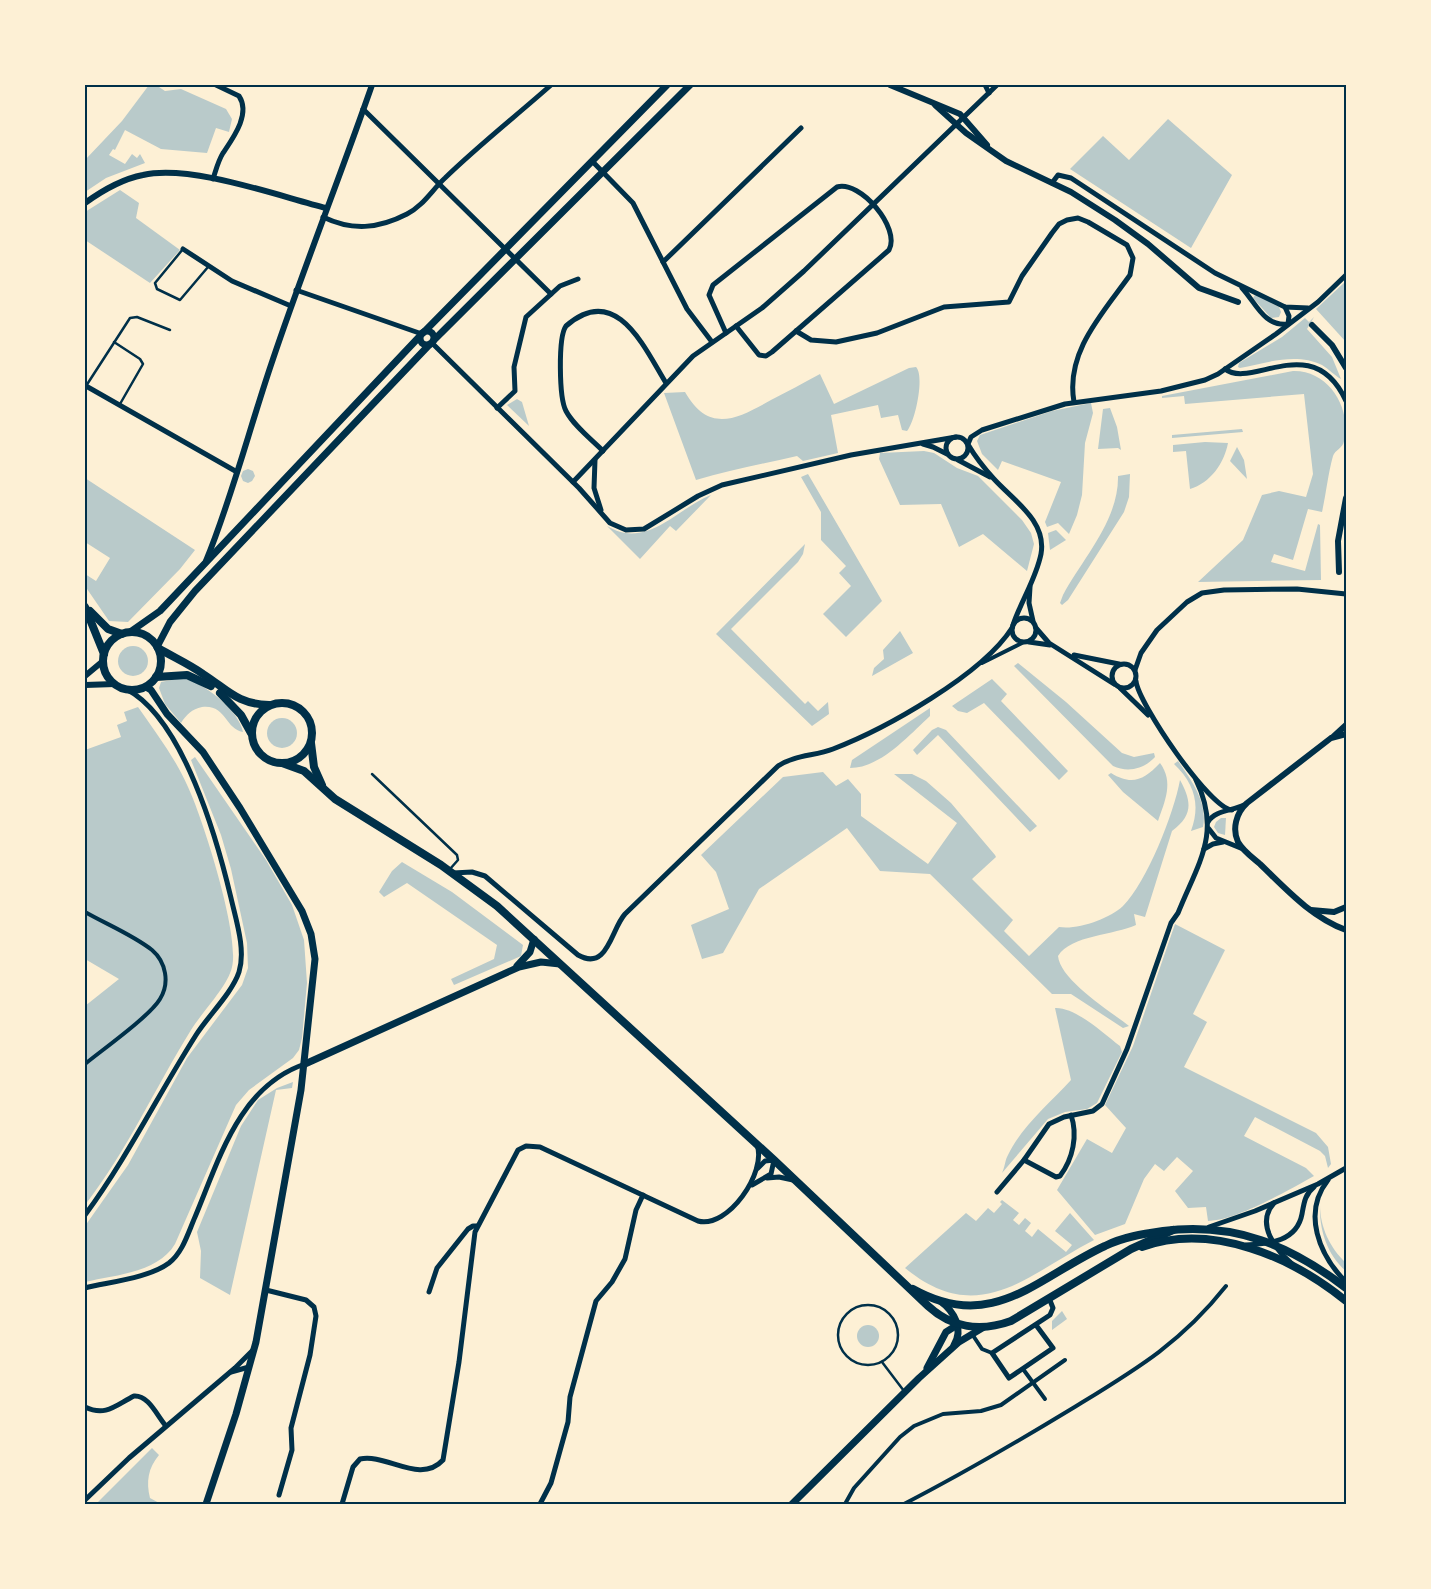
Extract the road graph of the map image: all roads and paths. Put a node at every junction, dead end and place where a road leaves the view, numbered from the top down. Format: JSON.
{"nodes":[{"id":1,"x":216,"y":85,"type":"edge"},
{"id":2,"x":372,"y":85,"type":"edge"},
{"id":3,"x":551,"y":85,"type":"edge"},
{"id":4,"x":667,"y":85,"type":"edge"},
{"id":5,"x":690,"y":85,"type":"edge"},
{"id":6,"x":890,"y":85,"type":"edge"},
{"id":7,"x":985,"y":85,"type":"edge"},
{"id":8,"x":997,"y":85,"type":"edge"},
{"id":9,"x":988,"y":93,"type":"junction"},
{"id":10,"x":936,"y":106,"type":"junction"},
{"id":11,"x":363,"y":109,"type":"junction"},
{"id":12,"x":963,"y":116,"type":"junction"},
{"id":13,"x":955,"y":124,"type":"junction"},
{"id":14,"x":801,"y":128,"type":"dead end"},
{"id":15,"x":991,"y":149,"type":"junction"},
{"id":16,"x":592,"y":161,"type":"junction"},
{"id":17,"x":603,"y":172,"type":"junction"},
{"id":18,"x":213,"y":179,"type":"junction"},
{"id":19,"x":1052,"y":183,"type":"junction"},
{"id":20,"x":439,"y":184,"type":"junction"},
{"id":21,"x":85,"y":203,"type":"edge"},
{"id":22,"x":873,"y":204,"type":"junction"},
{"id":23,"x":326,"y":208,"type":"junction"},
{"id":24,"x":323,"y":218,"type":"junction"},
{"id":25,"x":506,"y":248,"type":"junction"},
{"id":26,"x":183,"y":249,"type":"joint"},
{"id":27,"x":517,"y":258,"type":"junction"},
{"id":28,"x":663,"y":262,"type":"junction"},
{"id":29,"x":208,"y":267,"type":"junction"},
{"id":30,"x":1346,"y":275,"type":"edge"},
{"id":31,"x":578,"y":279,"type":"dead end"},
{"id":32,"x":1239,"y":286,"type":"junction"},
{"id":33,"x":296,"y":290,"type":"junction"},
{"id":34,"x":551,"y":294,"type":"junction"},
{"id":35,"x":1238,"y":302,"type":"dead end"},
{"id":36,"x":291,"y":306,"type":"junction"},
{"id":37,"x":1285,"y":306,"type":"junction"},
{"id":38,"x":1310,"y":307,"type":"junction"},
{"id":39,"x":1271,"y":321,"type":"junction"},
{"id":40,"x":1288,"y":324,"type":"junction"},
{"id":41,"x":1312,"y":325,"type":"dead end"},
{"id":42,"x":736,"y":326,"type":"junction"},
{"id":43,"x":170,"y":330,"type":"dead end"},
{"id":44,"x":796,"y":332,"type":"junction"},
{"id":45,"x":726,"y":333,"type":"junction"},
{"id":46,"x":422,"y":334,"type":"junction"},
{"id":47,"x":1272,"y":336,"type":"junction"},
{"id":48,"x":114,"y":342,"type":"junction"},
{"id":49,"x":712,"y":342,"type":"junction"},
{"id":50,"x":431,"y":343,"type":"junction"},
{"id":51,"x":1346,"y":368,"type":"edge"},
{"id":52,"x":1224,"y":369,"type":"junction"},
{"id":53,"x":666,"y":383,"type":"junction"},
{"id":54,"x":86,"y":386,"type":"edge"},
{"id":55,"x":1346,"y":401,"type":"edge"},
{"id":56,"x":1074,"y":402,"type":"junction"},
{"id":57,"x":119,"y":406,"type":"junction"},
{"id":58,"x":497,"y":408,"type":"junction"},
{"id":59,"x":956,"y":436,"type":"junction"},
{"id":60,"x":915,"y":444,"type":"junction"},
{"id":61,"x":968,"y":445,"type":"junction"},
{"id":62,"x":603,"y":451,"type":"junction"},
{"id":63,"x":953,"y":458,"type":"junction"},
{"id":64,"x":596,"y":459,"type":"junction"},
{"id":65,"x":236,"y":472,"type":"junction"},
{"id":66,"x":995,"y":480,"type":"junction"},
{"id":67,"x":573,"y":482,"type":"junction"},
{"id":68,"x":1346,"y":498,"type":"edge"},
{"id":69,"x":605,"y":518,"type":"junction"},
{"id":70,"x":205,"y":564,"type":"junction"},
{"id":71,"x":1339,"y":572,"type":"dead end"},
{"id":72,"x":1030,"y":584,"type":"junction"},
{"id":73,"x":1346,"y":594,"type":"edge"},
{"id":74,"x":85,"y":606,"type":"edge"},
{"id":75,"x":1033,"y":622,"type":"junction"},
{"id":76,"x":1012,"y":626,"type":"junction"},
{"id":77,"x":1036,"y":628,"type":"junction"},
{"id":78,"x":126,"y":633,"type":"junction"},
{"id":79,"x":1025,"y":642,"type":"junction"},
{"id":80,"x":1053,"y":646,"type":"junction"},
{"id":81,"x":158,"y":648,"type":"junction"},
{"id":82,"x":1141,"y":653,"type":"junction"},
{"id":83,"x":1071,"y":654,"type":"junction"},
{"id":84,"x":104,"y":658,"type":"junction"},
{"id":85,"x":1122,"y":664,"type":"junction"},
{"id":86,"x":977,"y":666,"type":"junction"},
{"id":87,"x":1135,"y":670,"type":"junction"},
{"id":88,"x":85,"y":676,"type":"edge"},
{"id":89,"x":156,"y":677,"type":"junction"},
{"id":90,"x":1136,"y":680,"type":"junction"},
{"id":91,"x":115,"y":684,"type":"junction"},
{"id":92,"x":1114,"y":684,"type":"junction"},
{"id":93,"x":85,"y":686,"type":"edge"},
{"id":94,"x":146,"y":687,"type":"junction"},
{"id":95,"x":1119,"y":688,"type":"junction"},
{"id":96,"x":126,"y":689,"type":"junction"},
{"id":97,"x":270,"y":705,"type":"junction"},
{"id":98,"x":1154,"y":720,"type":"junction"},
{"id":99,"x":1346,"y":725,"type":"edge"},
{"id":100,"x":251,"y":734,"type":"junction"},
{"id":101,"x":1346,"y":734,"type":"edge"},
{"id":102,"x":1332,"y":738,"type":"junction"},
{"id":103,"x":311,"y":741,"type":"junction"},
{"id":104,"x":282,"y":763,"type":"junction"},
{"id":105,"x":372,"y":774,"type":"dead end"},
{"id":106,"x":1196,"y":780,"type":"junction"},
{"id":107,"x":331,"y":796,"type":"junction"},
{"id":108,"x":1246,"y":803,"type":"junction"},
{"id":109,"x":1232,"y":810,"type":"junction"},
{"id":110,"x":1208,"y":824,"type":"junction"},
{"id":111,"x":1226,"y":842,"type":"junction"},
{"id":112,"x":1203,"y":850,"type":"junction"},
{"id":113,"x":1245,"y":851,"type":"junction"},
{"id":114,"x":451,"y":872,"type":"junction"},
{"id":115,"x":1306,"y":907,"type":"junction"},
{"id":116,"x":1346,"y":907,"type":"edge"},
{"id":117,"x":85,"y":912,"type":"edge"},
{"id":118,"x":1346,"y":930,"type":"edge"},
{"id":119,"x":534,"y":939,"type":"junction"},
{"id":120,"x":561,"y":964,"type":"junction"},
{"id":121,"x":511,"y":971,"type":"junction"},
{"id":122,"x":85,"y":1064,"type":"edge"},
{"id":123,"x":305,"y":1064,"type":"junction"},
{"id":124,"x":1071,"y":1115,"type":"junction"},
{"id":125,"x":756,"y":1144,"type":"junction"},
{"id":126,"x":774,"y":1160,"type":"junction"},
{"id":127,"x":1024,"y":1160,"type":"junction"},
{"id":128,"x":1346,"y":1168,"type":"edge"},
{"id":129,"x":757,"y":1170,"type":"junction"},
{"id":130,"x":1329,"y":1178,"type":"junction"},
{"id":131,"x":764,"y":1179,"type":"junction"},
{"id":132,"x":796,"y":1181,"type":"junction"},
{"id":133,"x":1318,"y":1184,"type":"junction"},
{"id":134,"x":749,"y":1186,"type":"junction"},
{"id":135,"x":997,"y":1192,"type":"dead end"},
{"id":136,"x":643,"y":1195,"type":"junction"},
{"id":137,"x":1274,"y":1203,"type":"junction"},
{"id":138,"x":85,"y":1216,"type":"edge"},
{"id":139,"x":477,"y":1226,"type":"junction"},
{"id":140,"x":1195,"y":1228,"type":"junction"},
{"id":141,"x":1173,"y":1230,"type":"junction"},
{"id":142,"x":1228,"y":1243,"type":"junction"},
{"id":143,"x":1272,"y":1243,"type":"junction"},
{"id":144,"x":1113,"y":1259,"type":"junction"},
{"id":145,"x":1304,"y":1272,"type":"junction"},
{"id":146,"x":900,"y":1279,"type":"junction"},
{"id":147,"x":1346,"y":1282,"type":"edge"},
{"id":148,"x":1226,"y":1286,"type":"dead end"},
{"id":149,"x":85,"y":1288,"type":"edge"},
{"id":150,"x":1346,"y":1288,"type":"edge"},
{"id":151,"x":266,"y":1290,"type":"junction"},
{"id":152,"x":429,"y":1292,"type":"dead end"},
{"id":153,"x":1049,"y":1298,"type":"junction"},
{"id":154,"x":938,"y":1300,"type":"junction"},
{"id":155,"x":1346,"y":1300,"type":"edge"},
{"id":156,"x":943,"y":1318,"type":"junction"},
{"id":157,"x":957,"y":1325,"type":"junction"},
{"id":158,"x":1036,"y":1325,"type":"junction"},
{"id":159,"x":984,"y":1327,"type":"junction"},
{"id":160,"x":972,"y":1334,"type":"junction"},
{"id":161,"x":944,"y":1337,"type":"junction"},
{"id":162,"x":952,"y":1348,"type":"junction"},
{"id":163,"x":254,"y":1349,"type":"junction"},
{"id":164,"x":992,"y":1353,"type":"junction"},
{"id":165,"x":1065,"y":1360,"type":"dead end"},
{"id":166,"x":882,"y":1362,"type":"junction"},
{"id":167,"x":249,"y":1367,"type":"junction"},
{"id":168,"x":1023,"y":1369,"type":"junction"},
{"id":169,"x":236,"y":1370,"type":"junction"},
{"id":170,"x":919,"y":1378,"type":"junction"},
{"id":171,"x":246,"y":1380,"type":"junction"},
{"id":172,"x":1033,"y":1383,"type":"junction"},
{"id":173,"x":905,"y":1392,"type":"junction"},
{"id":174,"x":1045,"y":1399,"type":"dead end"},
{"id":175,"x":85,"y":1407,"type":"edge"},
{"id":176,"x":166,"y":1426,"type":"junction"},
{"id":177,"x":279,"y":1495,"type":"dead end"},
{"id":178,"x":85,"y":1500,"type":"edge"},
{"id":179,"x":206,"y":1504,"type":"edge"},
{"id":180,"x":342,"y":1504,"type":"edge"},
{"id":181,"x":540,"y":1504,"type":"edge"},
{"id":182,"x":792,"y":1504,"type":"edge"},
{"id":183,"x":845,"y":1504,"type":"edge"},
{"id":184,"x":904,"y":1504,"type":"edge"}],
"edges":[{"from":1,"to":18,"type":"street"},
{"from":2,"to":11,"type":"street"},
{"from":3,"to":20,"type":"street"},
{"from":4,"to":16,"type":"main road"},
{"from":5,"to":17,"type":"main road"},
{"from":6,"to":10,"type":"street"},
{"from":7,"to":9,"type":"street"},
{"from":8,"to":9,"type":"street"},
{"from":9,"to":12,"type":"street"},
{"from":10,"to":12,"type":"street"},
{"from":10,"to":13,"type":"street"},
{"from":11,"to":20,"type":"street"},
{"from":11,"to":23,"type":"street"},
{"from":12,"to":13,"type":"street"},
{"from":12,"to":15,"type":"street"},
{"from":13,"to":15,"type":"street"},
{"from":13,"to":22,"type":"street"},
{"from":14,"to":28,"type":"street"},
{"from":15,"to":19,"type":"street"},
{"from":16,"to":17,"type":"street"},
{"from":16,"to":25,"type":"main road"},
{"from":17,"to":27,"type":"main road"},
{"from":17,"to":28,"type":"street"},
{"from":18,"to":21,"type":"street"},
{"from":18,"to":23,"type":"street"},
{"from":19,"to":32,"type":"street"},
{"from":19,"to":35,"type":"street"},
{"from":20,"to":24,"type":"street"},
{"from":20,"to":25,"type":"street"},
{"from":22,"to":42,"type":"street"},
{"from":22,"to":44,"type":"street"},
{"from":22,"to":45,"type":"street"},
{"from":23,"to":24,"type":"street"},
{"from":24,"to":33,"type":"street"},
{"from":25,"to":27,"type":"street"},
{"from":25,"to":46,"type":"main road"},
{"from":26,"to":29,"type":"street"},
{"from":26,"to":29,"type":"lane"},
{"from":27,"to":34,"type":"street"},
{"from":27,"to":50,"type":"main road"},
{"from":28,"to":49,"type":"street"},
{"from":29,"to":36,"type":"street"},
{"from":30,"to":38,"type":"street"},
{"from":31,"to":34,"type":"street"},
{"from":32,"to":37,"type":"street"},
{"from":32,"to":39,"type":"street"},
{"from":33,"to":36,"type":"street"},
{"from":33,"to":46,"type":"street"},
{"from":34,"to":58,"type":"street"},
{"from":36,"to":65,"type":"street"},
{"from":37,"to":38,"type":"street"},
{"from":37,"to":40,"type":"street"},
{"from":38,"to":40,"type":"street"},
{"from":39,"to":40,"type":"street"},
{"from":39,"to":47,"type":"street"},
{"from":40,"to":47,"type":"street"},
{"from":41,"to":51,"type":"street"},
{"from":42,"to":44,"type":"street"},
{"from":42,"to":45,"type":"street"},
{"from":43,"to":48,"type":"lane"},
{"from":44,"to":56,"type":"street"},
{"from":45,"to":49,"type":"street"},
{"from":46,"to":50,"type":"main road"},
{"from":46,"to":50,"type":"main road"},
{"from":46,"to":70,"type":"main road"},
{"from":47,"to":52,"type":"street"},
{"from":48,"to":54,"type":"lane"},
{"from":48,"to":57,"type":"lane"},
{"from":49,"to":53,"type":"street"},
{"from":50,"to":58,"type":"street"},
{"from":50,"to":81,"type":"main road"},
{"from":52,"to":55,"type":"street"},
{"from":52,"to":56,"type":"street"},
{"from":53,"to":62,"type":"street"},
{"from":53,"to":62,"type":"street"},
{"from":54,"to":57,"type":"street"},
{"from":56,"to":61,"type":"street"},
{"from":57,"to":65,"type":"street"},
{"from":58,"to":67,"type":"street"},
{"from":59,"to":60,"type":"street"},
{"from":59,"to":61,"type":"street"},
{"from":59,"to":63,"type":"street"},
{"from":60,"to":63,"type":"street"},
{"from":60,"to":69,"type":"street"},
{"from":61,"to":63,"type":"street"},
{"from":61,"to":66,"type":"street"},
{"from":62,"to":64,"type":"street"},
{"from":63,"to":66,"type":"street"},
{"from":64,"to":67,"type":"street"},
{"from":64,"to":69,"type":"street"},
{"from":65,"to":70,"type":"street"},
{"from":66,"to":72,"type":"street"},
{"from":67,"to":69,"type":"street"},
{"from":68,"to":71,"type":"street"},
{"from":70,"to":78,"type":"main road"},
{"from":72,"to":75,"type":"street"},
{"from":72,"to":76,"type":"street"},
{"from":73,"to":82,"type":"street"},
{"from":74,"to":78,"type":"main road"},
{"from":74,"to":84,"type":"main road"},
{"from":75,"to":76,"type":"street"},
{"from":75,"to":77,"type":"street"},
{"from":76,"to":79,"type":"street"},
{"from":76,"to":86,"type":"street"},
{"from":77,"to":79,"type":"street"},
{"from":77,"to":80,"type":"street"},
{"from":78,"to":81,"type":"main road"},
{"from":78,"to":84,"type":"main road"},
{"from":79,"to":80,"type":"street"},
{"from":79,"to":86,"type":"street"},
{"from":80,"to":83,"type":"street"},
{"from":81,"to":89,"type":"main road"},
{"from":81,"to":97,"type":"main road"},
{"from":82,"to":85,"type":"street"},
{"from":82,"to":87,"type":"street"},
{"from":83,"to":85,"type":"street"},
{"from":83,"to":92,"type":"street"},
{"from":84,"to":88,"type":"street"},
{"from":84,"to":91,"type":"main road"},
{"from":85,"to":87,"type":"street"},
{"from":85,"to":92,"type":"street"},
{"from":86,"to":114,"type":"street"},
{"from":87,"to":90,"type":"street"},
{"from":89,"to":94,"type":"main road"},
{"from":89,"to":100,"type":"main road"},
{"from":90,"to":95,"type":"street"},
{"from":90,"to":98,"type":"street"},
{"from":91,"to":93,"type":"street"},
{"from":91,"to":96,"type":"main road"},
{"from":92,"to":95,"type":"street"},
{"from":94,"to":96,"type":"main road"},
{"from":94,"to":123,"type":"main road"},
{"from":95,"to":98,"type":"street"},
{"from":96,"to":138,"type":"street"},
{"from":97,"to":100,"type":"main road"},
{"from":97,"to":103,"type":"main road"},
{"from":98,"to":106,"type":"street"},
{"from":99,"to":102,"type":"street"},
{"from":100,"to":104,"type":"main road"},
{"from":101,"to":102,"type":"street"},
{"from":102,"to":108,"type":"street"},
{"from":103,"to":104,"type":"main road"},
{"from":103,"to":107,"type":"main road"},
{"from":104,"to":107,"type":"main road"},
{"from":105,"to":114,"type":"lane"},
{"from":106,"to":109,"type":"street"},
{"from":106,"to":110,"type":"street"},
{"from":107,"to":114,"type":"main road"},
{"from":108,"to":109,"type":"street"},
{"from":108,"to":113,"type":"street"},
{"from":109,"to":110,"type":"street"},
{"from":110,"to":111,"type":"street"},
{"from":110,"to":112,"type":"street"},
{"from":111,"to":112,"type":"street"},
{"from":111,"to":113,"type":"street"},
{"from":112,"to":124,"type":"street"},
{"from":113,"to":115,"type":"street"},
{"from":114,"to":119,"type":"main road"},
{"from":115,"to":116,"type":"street"},
{"from":115,"to":118,"type":"street"},
{"from":117,"to":122,"type":"street"},
{"from":119,"to":120,"type":"main road"},
{"from":119,"to":121,"type":"main road"},
{"from":120,"to":121,"type":"main road"},
{"from":120,"to":125,"type":"main road"},
{"from":121,"to":123,"type":"main road"},
{"from":123,"to":149,"type":"street"},
{"from":123,"to":151,"type":"main road"},
{"from":124,"to":127,"type":"street"},
{"from":124,"to":127,"type":"street"},
{"from":125,"to":126,"type":"main road"},
{"from":125,"to":129,"type":"street"},
{"from":126,"to":129,"type":"street"},
{"from":126,"to":131,"type":"street"},
{"from":126,"to":132,"type":"main road"},
{"from":127,"to":135,"type":"street"},
{"from":128,"to":130,"type":"street"},
{"from":129,"to":134,"type":"street"},
{"from":130,"to":133,"type":"street"},
{"from":130,"to":147,"type":"street"},
{"from":131,"to":132,"type":"street"},
{"from":131,"to":134,"type":"street"},
{"from":132,"to":146,"type":"main road"},
{"from":133,"to":137,"type":"street"},
{"from":133,"to":143,"type":"street"},
{"from":134,"to":136,"type":"street"},
{"from":136,"to":139,"type":"street"},
{"from":136,"to":181,"type":"street"},
{"from":137,"to":140,"type":"street"},
{"from":137,"to":143,"type":"street"},
{"from":139,"to":152,"type":"street"},
{"from":139,"to":180,"type":"street"},
{"from":140,"to":141,"type":"main road"},
{"from":140,"to":143,"type":"main road"},
{"from":141,"to":144,"type":"main road"},
{"from":141,"to":154,"type":"main road"},
{"from":142,"to":143,"type":"street"},
{"from":142,"to":144,"type":"main road"},
{"from":142,"to":145,"type":"main road"},
{"from":143,"to":145,"type":"street"},
{"from":143,"to":150,"type":"main road"},
{"from":144,"to":153,"type":"main road"},
{"from":145,"to":155,"type":"main road"},
{"from":146,"to":154,"type":"main road"},
{"from":146,"to":156,"type":"main road"},
{"from":148,"to":184,"type":"street"},
{"from":151,"to":163,"type":"main road"},
{"from":151,"to":177,"type":"street"},
{"from":153,"to":158,"type":"street"},
{"from":153,"to":159,"type":"main road"},
{"from":154,"to":157,"type":"main road"},
{"from":156,"to":157,"type":"main road"},
{"from":156,"to":161,"type":"main road"},
{"from":157,"to":159,"type":"main road"},
{"from":157,"to":161,"type":"main road"},
{"from":157,"to":162,"type":"main road"},
{"from":158,"to":164,"type":"street"},
{"from":158,"to":168,"type":"street"},
{"from":159,"to":160,"type":"main road"},
{"from":160,"to":162,"type":"main road"},
{"from":160,"to":164,"type":"street"},
{"from":161,"to":170,"type":"main road"},
{"from":162,"to":170,"type":"main road"},
{"from":163,"to":167,"type":"main road"},
{"from":163,"to":169,"type":"street"},
{"from":164,"to":168,"type":"street"},
{"from":165,"to":172,"type":"street"},
{"from":166,"to":166,"type":"lane"},
{"from":166,"to":173,"type":"lane"},
{"from":167,"to":169,"type":"street"},
{"from":167,"to":171,"type":"main road"},
{"from":168,"to":172,"type":"street"},
{"from":169,"to":171,"type":"street"},
{"from":169,"to":176,"type":"street"},
{"from":170,"to":173,"type":"main road"},
{"from":171,"to":179,"type":"main road"},
{"from":172,"to":174,"type":"street"},
{"from":172,"to":183,"type":"street"},
{"from":173,"to":182,"type":"main road"},
{"from":175,"to":176,"type":"street"},
{"from":176,"to":178,"type":"street"}]}
